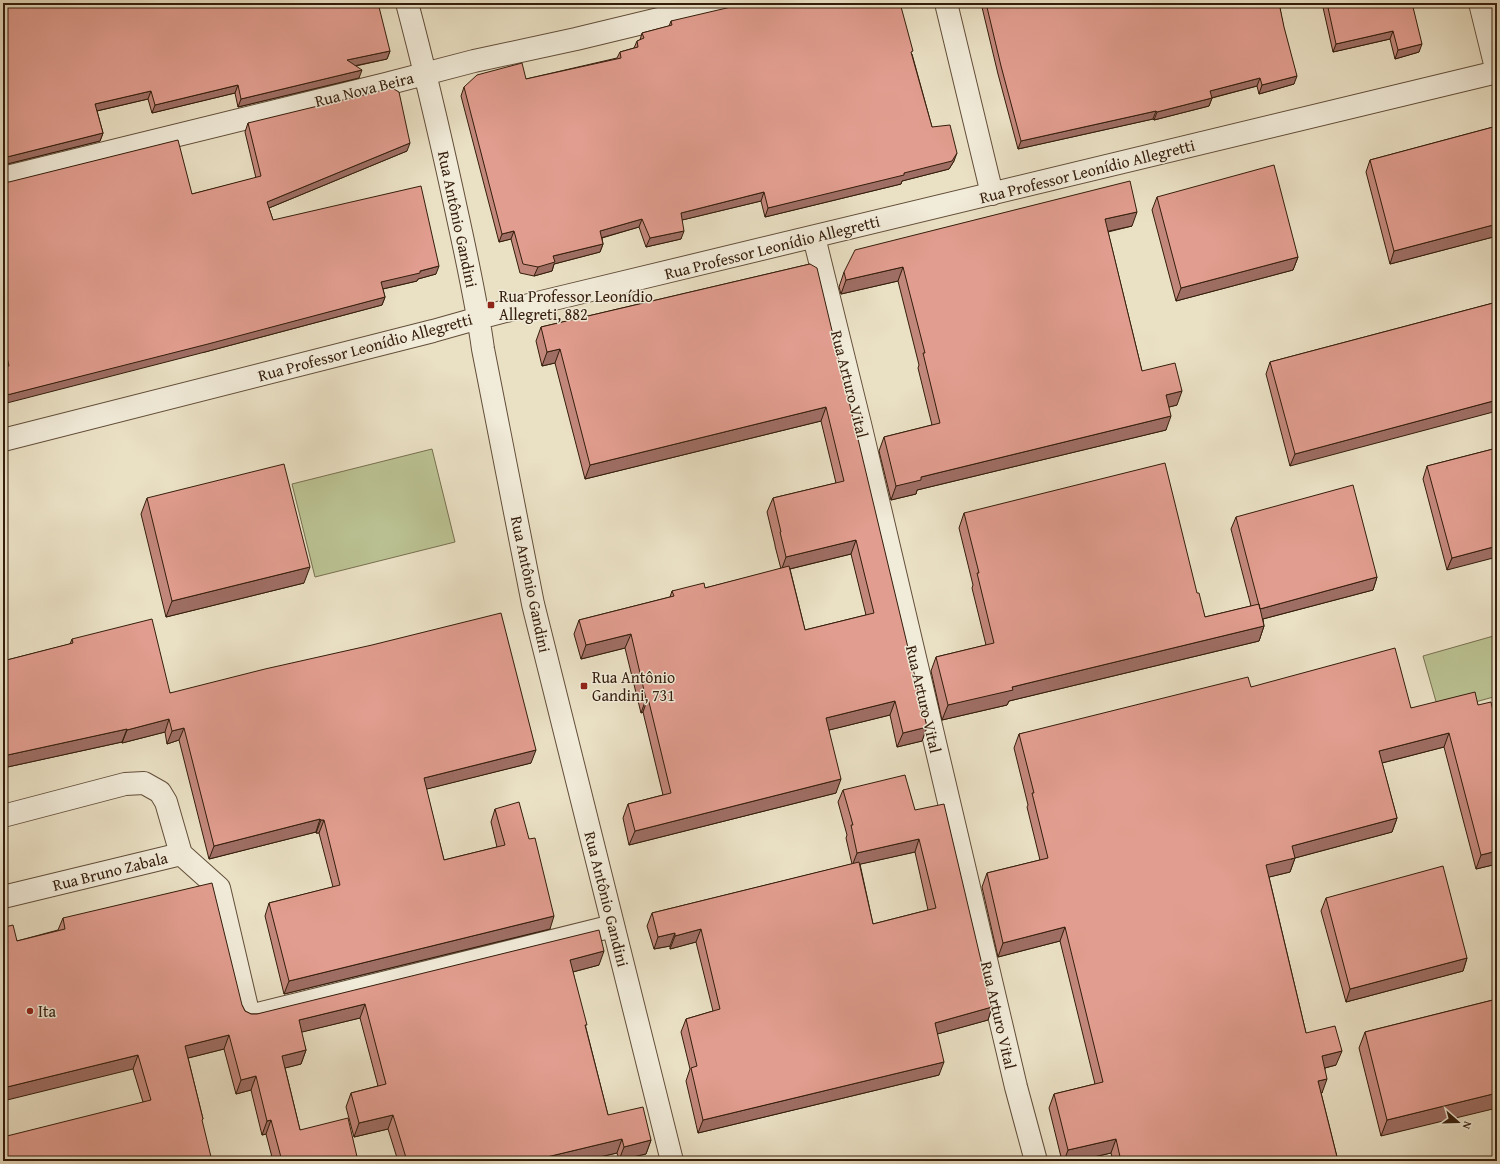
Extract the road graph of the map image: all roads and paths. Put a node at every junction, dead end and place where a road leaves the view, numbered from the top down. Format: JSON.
{"nodes":[{"id":1,"x":408,"y":3,"type":"edge"},
{"id":2,"x":725,"y":3,"type":"edge"},
{"id":3,"x":946,"y":3,"type":"edge"},
{"id":4,"x":1480,"y":3,"type":"edge"},
{"id":5,"x":1497,"y":72,"type":"edge"},
{"id":6,"x":426,"y":73,"type":"junction"},
{"id":7,"x":3,"y":178,"type":"edge"},
{"id":8,"x":992,"y":194,"type":"junction"},
{"id":9,"x":814,"y":237,"type":"junction"},
{"id":10,"x":479,"y":318,"type":"junction"},
{"id":11,"x":3,"y":440,"type":"edge"},
{"id":12,"x":3,"y":816,"type":"edge"},
{"id":13,"x":181,"y":854,"type":"junction"},
{"id":14,"x":3,"y":897,"type":"edge"},
{"id":15,"x":613,"y":926,"type":"junction"},
{"id":16,"x":672,"y":1161,"type":"edge"},
{"id":17,"x":1036,"y":1161,"type":"edge"}],
"edges":[{"from":1,"to":6,"type":"street","name":"Rua Antônio Gandini"},
{"from":2,"to":6,"type":"street","name":"Rua Nova Beira"},
{"from":3,"to":8,"type":"street"},
{"from":4,"to":5,"type":"street"},
{"from":5,"to":8,"type":"street","name":"Rua Professor Leonídio Allegretti"},
{"from":6,"to":7,"type":"street","name":"Rua Nova Beira"},
{"from":6,"to":10,"type":"street","name":"Rua Antônio Gandini"},
{"from":8,"to":9,"type":"street","name":"Rua Professor Leonídio Allegretti"},
{"from":9,"to":10,"type":"street","name":"Rua Professor Leonídio Allegretti"},
{"from":9,"to":17,"type":"street","name":"Rua Arturo Vital"},
{"from":10,"to":11,"type":"street","name":"Rua Professor Leonídio Allegretti"},
{"from":10,"to":15,"type":"street","name":"Rua Antônio Gandini"},
{"from":12,"to":13,"type":"street","name":"Rua Bruno Zabala"},
{"from":13,"to":14,"type":"street","name":"Rua Bruno Zabala"},
{"from":13,"to":15,"type":"street"},
{"from":15,"to":16,"type":"street","name":"Rua Antônio Gandini"}]}
